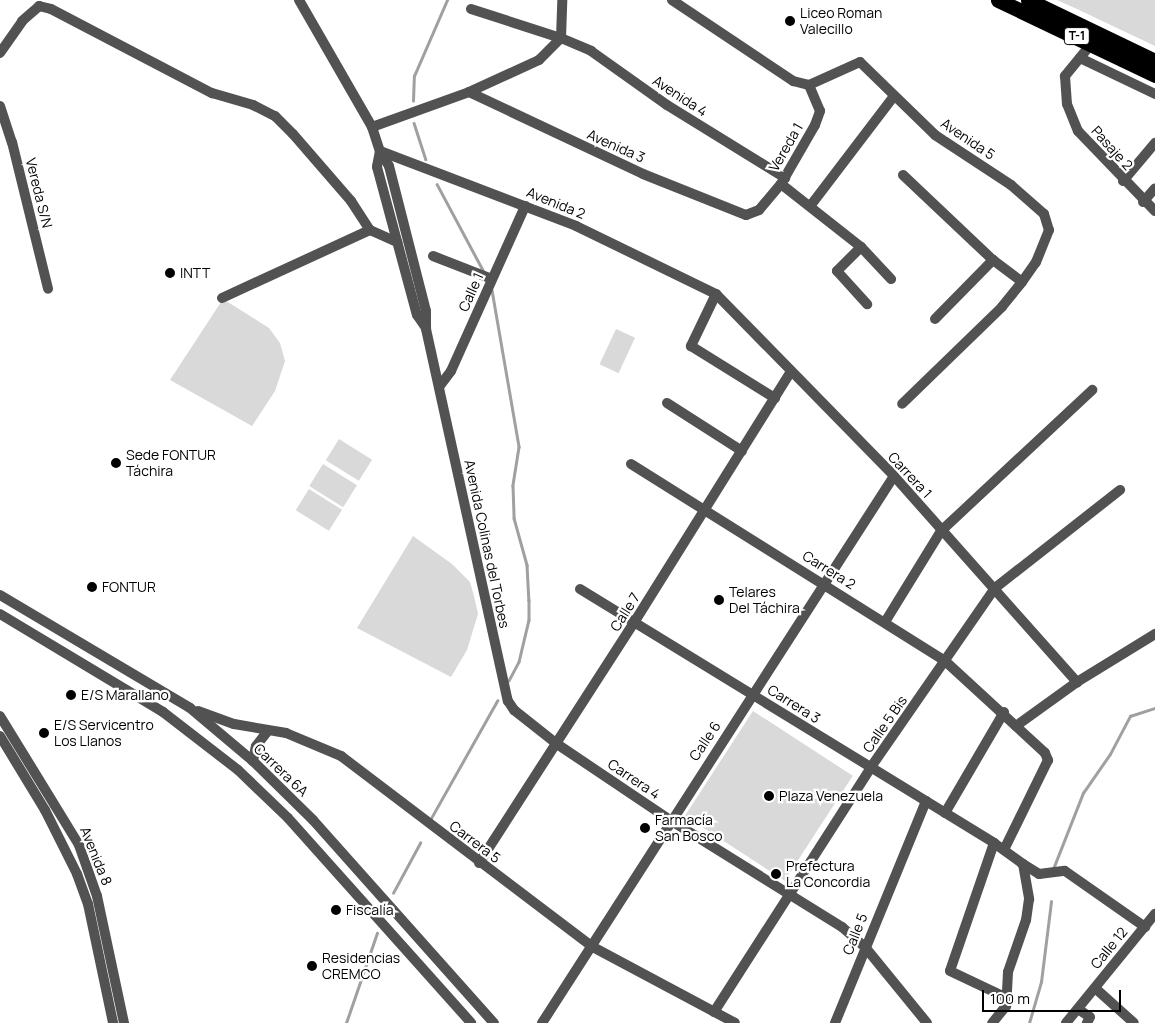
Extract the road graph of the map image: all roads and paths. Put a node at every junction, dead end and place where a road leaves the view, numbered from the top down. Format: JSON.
{"nodes":[{"id":1,"x":299,"y":0,"type":"edge"},
{"id":2,"x":562,"y":0,"type":"edge"},
{"id":3,"x":672,"y":0,"type":"edge"},
{"id":4,"x":998,"y":0,"type":"edge"},
{"id":5,"x":1028,"y":0,"type":"edge"},
{"id":6,"x":471,"y":9,"type":"dead end"},
{"id":7,"x":561,"y":38,"type":"junction"},
{"id":8,"x":1092,"y":43,"type":"junction"},
{"id":9,"x":0,"y":53,"type":"edge"},
{"id":10,"x":1080,"y":58,"type":"junction"},
{"id":11,"x":1155,"y":61,"type":"edge"},
{"id":12,"x":1155,"y":75,"type":"edge"},
{"id":13,"x":809,"y":85,"type":"junction"},
{"id":14,"x":469,"y":92,"type":"junction"},
{"id":15,"x":1155,"y":94,"type":"edge"},
{"id":16,"x":894,"y":96,"type":"junction"},
{"id":17,"x":0,"y":106,"type":"edge"},
{"id":18,"x":372,"y":126,"type":"junction"},
{"id":19,"x":1155,"y":142,"type":"edge"},
{"id":20,"x":380,"y":151,"type":"junction"},
{"id":21,"x":903,"y":175,"type":"dead end"},
{"id":22,"x":783,"y":181,"type":"junction"},
{"id":23,"x":1123,"y":181,"type":"junction"},
{"id":24,"x":1155,"y":188,"type":"edge"},
{"id":25,"x":1143,"y":202,"type":"junction"},
{"id":26,"x":811,"y":205,"type":"junction"},
{"id":27,"x":525,"y":206,"type":"junction"},
{"id":28,"x":1155,"y":211,"type":"edge"},
{"id":29,"x":754,"y":214,"type":"joint"},
{"id":30,"x":370,"y":230,"type":"junction"},
{"id":31,"x":397,"y":242,"type":"junction"},
{"id":32,"x":861,"y":247,"type":"junction"},
{"id":33,"x":433,"y":256,"type":"dead end"},
{"id":34,"x":994,"y":260,"type":"junction"},
{"id":35,"x":492,"y":279,"type":"junction"},
{"id":36,"x":891,"y":279,"type":"dead end"},
{"id":37,"x":1022,"y":282,"type":"junction"},
{"id":38,"x":48,"y":288,"type":"dead end"},
{"id":39,"x":716,"y":294,"type":"junction"},
{"id":40,"x":222,"y":298,"type":"dead end"},
{"id":41,"x":867,"y":304,"type":"dead end"},
{"id":42,"x":935,"y":319,"type":"dead end"},
{"id":43,"x":426,"y":329,"type":"junction"},
{"id":44,"x":790,"y":373,"type":"junction"},
{"id":45,"x":439,"y":387,"type":"junction"},
{"id":46,"x":1092,"y":390,"type":"dead end"},
{"id":47,"x":775,"y":398,"type":"junction"},
{"id":48,"x":668,"y":404,"type":"dead end"},
{"id":49,"x":902,"y":404,"type":"dead end"},
{"id":50,"x":742,"y":451,"type":"junction"},
{"id":51,"x":631,"y":464,"type":"dead end"},
{"id":52,"x":894,"y":476,"type":"junction"},
{"id":53,"x":1120,"y":490,"type":"dead end"},
{"id":54,"x":705,"y":510,"type":"junction"},
{"id":55,"x":941,"y":531,"type":"junction"},
{"id":56,"x":825,"y":584,"type":"junction"},
{"id":57,"x":995,"y":588,"type":"junction"},
{"id":58,"x":580,"y":589,"type":"dead end"},
{"id":59,"x":0,"y":595,"type":"edge"},
{"id":60,"x":0,"y":614,"type":"edge"},
{"id":61,"x":636,"y":621,"type":"junction"},
{"id":62,"x":885,"y":622,"type":"junction"},
{"id":63,"x":1155,"y":634,"type":"edge"},
{"id":64,"x":944,"y":660,"type":"junction"},
{"id":65,"x":1077,"y":682,"type":"junction"},
{"id":66,"x":753,"y":694,"type":"junction"},
{"id":67,"x":190,"y":708,"type":"junction"},
{"id":68,"x":1004,"y":712,"type":"junction"},
{"id":69,"x":0,"y":716,"type":"edge"},
{"id":70,"x":1016,"y":726,"type":"junction"},
{"id":71,"x":267,"y":732,"type":"junction"},
{"id":72,"x":0,"y":736,"type":"edge"},
{"id":73,"x":557,"y":744,"type":"junction"},
{"id":74,"x":253,"y":760,"type":"junction"},
{"id":75,"x":871,"y":767,"type":"junction"},
{"id":76,"x":926,"y":801,"type":"junction"},
{"id":77,"x":945,"y":813,"type":"junction"},
{"id":78,"x":670,"y":820,"type":"junction"},
{"id":79,"x":994,"y":843,"type":"junction"},
{"id":80,"x":1004,"y":850,"type":"junction"},
{"id":81,"x":479,"y":863,"type":"junction"},
{"id":82,"x":1023,"y":864,"type":"junction"},
{"id":83,"x":790,"y":894,"type":"junction"},
{"id":84,"x":1155,"y":914,"type":"edge"},
{"id":85,"x":1145,"y":927,"type":"junction"},
{"id":86,"x":591,"y":946,"type":"junction"},
{"id":87,"x":865,"y":947,"type":"junction"},
{"id":88,"x":1095,"y":988,"type":"junction"},
{"id":89,"x":1007,"y":998,"type":"junction"},
{"id":90,"x":1078,"y":1008,"type":"junction"},
{"id":91,"x":714,"y":1012,"type":"junction"},
{"id":92,"x":113,"y":1023,"type":"edge"},
{"id":93,"x":124,"y":1023,"type":"edge"},
{"id":94,"x":471,"y":1023,"type":"edge"},
{"id":95,"x":494,"y":1023,"type":"edge"},
{"id":96,"x":542,"y":1023,"type":"edge"},
{"id":97,"x":735,"y":1023,"type":"edge"},
{"id":98,"x":835,"y":1023,"type":"edge"},
{"id":99,"x":927,"y":1023,"type":"edge"},
{"id":100,"x":992,"y":1023,"type":"edge"},
{"id":101,"x":1066,"y":1023,"type":"edge"},
{"id":102,"x":1087,"y":1023,"type":"edge"},
{"id":103,"x":1134,"y":1023,"type":"edge"}],
"edges":[{"from":1,"to":18,"type":"street","name":"Avenida Colinas del Torbes"},
{"from":2,"to":7,"type":"street"},
{"from":3,"to":13,"type":"street"},
{"from":4,"to":8,"type":"highway","number":"T-1"},
{"from":5,"to":11,"type":"highway","number":"T-1"},
{"from":6,"to":7,"type":"street","name":"Avenida 4"},
{"from":7,"to":14,"type":"street"},
{"from":7,"to":22,"type":"street","name":"Avenida 4"},
{"from":8,"to":10,"type":"street","name":"Pasaje 2"},
{"from":8,"to":12,"type":"highway","number":"T-1"},
{"from":9,"to":30,"type":"street"},
{"from":10,"to":15,"type":"street"},
{"from":10,"to":23,"type":"street","name":"Pasaje 2"},
{"from":13,"to":16,"type":"street","name":"Avenida 5"},
{"from":13,"to":22,"type":"street","name":"Vereda 1"},
{"from":14,"to":18,"type":"street"},
{"from":14,"to":29,"type":"street","name":"Avenida 3"},
{"from":16,"to":26,"type":"street"},
{"from":16,"to":37,"type":"street","name":"Avenida 5"},
{"from":17,"to":38,"type":"street","name":"Vereda S/N"},
{"from":18,"to":20,"type":"street","name":"Avenida Colinas del Torbes"},
{"from":19,"to":23,"type":"street"},
{"from":20,"to":27,"type":"street","name":"Avenida 2"},
{"from":20,"to":31,"type":"street","name":"Avenida Colinas del Torbes"},
{"from":20,"to":43,"type":"street","name":"Avenida Colinas del Torbes"},
{"from":21,"to":34,"type":"street"},
{"from":22,"to":26,"type":"street","name":"Avenida 4"},
{"from":22,"to":29,"type":"street","name":"Vereda 1"},
{"from":23,"to":25,"type":"street","name":"Pasaje 2"},
{"from":24,"to":25,"type":"street"},
{"from":25,"to":28,"type":"street","name":"Pasaje 2"},
{"from":26,"to":32,"type":"street","name":"Avenida 4"},
{"from":27,"to":35,"type":"street","name":"Calle 1"},
{"from":27,"to":39,"type":"street","name":"Avenida 2"},
{"from":30,"to":31,"type":"street"},
{"from":30,"to":40,"type":"street"},
{"from":31,"to":43,"type":"street","name":"Avenida Colinas del Torbes"},
{"from":32,"to":36,"type":"street","name":"Avenida 4"},
{"from":32,"to":41,"type":"street"},
{"from":33,"to":35,"type":"street"},
{"from":34,"to":37,"type":"street"},
{"from":34,"to":42,"type":"street"},
{"from":35,"to":45,"type":"street","name":"Calle 1"},
{"from":37,"to":49,"type":"street","name":"Avenida 5"},
{"from":39,"to":44,"type":"street","name":"Carrera 1"},
{"from":39,"to":47,"type":"street"},
{"from":43,"to":45,"type":"street","name":"Avenida Colinas del Torbes"},
{"from":44,"to":47,"type":"street","name":"Calle 7"},
{"from":44,"to":52,"type":"street","name":"Carrera 1"},
{"from":45,"to":73,"type":"street","name":"Avenida Colinas del Torbes"},
{"from":46,"to":55,"type":"street"},
{"from":47,"to":50,"type":"street","name":"Calle 7"},
{"from":48,"to":50,"type":"street"},
{"from":50,"to":54,"type":"street","name":"Calle 7"},
{"from":51,"to":54,"type":"street","name":"Carrera 2"},
{"from":52,"to":55,"type":"street","name":"Carrera 1"},
{"from":52,"to":56,"type":"street","name":"Calle 6"},
{"from":53,"to":57,"type":"street","name":"Calle 5 Bis"},
{"from":54,"to":56,"type":"street","name":"Carrera 2"},
{"from":54,"to":61,"type":"street","name":"Calle 7"},
{"from":55,"to":57,"type":"street","name":"Carrera 1"},
{"from":55,"to":62,"type":"street"},
{"from":56,"to":62,"type":"street","name":"Carrera 2"},
{"from":56,"to":66,"type":"street","name":"Calle 6"},
{"from":57,"to":64,"type":"street","name":"Calle 5 Bis"},
{"from":57,"to":65,"type":"street","name":"Carrera 1"},
{"from":58,"to":61,"type":"street","name":"Carrera 3"},
{"from":59,"to":67,"type":"street","name":"Carrera 6A"},
{"from":60,"to":94,"type":"street"},
{"from":61,"to":66,"type":"street","name":"Carrera 3"},
{"from":61,"to":73,"type":"street","name":"Calle 7"},
{"from":62,"to":64,"type":"street","name":"Carrera 2"},
{"from":63,"to":65,"type":"street"},
{"from":64,"to":68,"type":"street","name":"Carrera 2"},
{"from":64,"to":75,"type":"street","name":"Calle 5 Bis"},
{"from":65,"to":70,"type":"street"},
{"from":66,"to":75,"type":"street","name":"Carrera 3"},
{"from":66,"to":78,"type":"street","name":"Calle 6"},
{"from":67,"to":71,"type":"street","name":"Carrera 5"},
{"from":67,"to":74,"type":"street","name":"Carrera 6A"},
{"from":68,"to":70,"type":"street","name":"Carrera 2"},
{"from":68,"to":77,"type":"street"},
{"from":69,"to":93,"type":"street","name":"Avenida 8"},
{"from":70,"to":80,"type":"street","name":"Carrera 2"},
{"from":71,"to":74,"type":"street"},
{"from":71,"to":81,"type":"street","name":"Carrera 5"},
{"from":72,"to":92,"type":"street","name":"Avenida 8"},
{"from":73,"to":78,"type":"street","name":"Carrera 4"},
{"from":73,"to":81,"type":"street","name":"Calle 7"},
{"from":74,"to":95,"type":"street","name":"Carrera 6A"},
{"from":75,"to":76,"type":"street","name":"Carrera 3"},
{"from":75,"to":83,"type":"street","name":"Calle 5 Bis"},
{"from":76,"to":77,"type":"street","name":"Carrera 3"},
{"from":76,"to":87,"type":"street","name":"Calle 5"},
{"from":77,"to":79,"type":"street","name":"Carrera 3"},
{"from":78,"to":83,"type":"street","name":"Carrera 4"},
{"from":78,"to":86,"type":"street","name":"Calle 6"},
{"from":79,"to":80,"type":"street","name":"Carrera 3"},
{"from":79,"to":89,"type":"street"},
{"from":80,"to":82,"type":"street","name":"Carrera 3"},
{"from":81,"to":86,"type":"street","name":"Carrera 5"},
{"from":82,"to":85,"type":"street","name":"Carrera 3"},
{"from":82,"to":89,"type":"street"},
{"from":83,"to":87,"type":"street","name":"Carrera 4"},
{"from":83,"to":91,"type":"street","name":"Calle 5 Bis"},
{"from":84,"to":85,"type":"street","name":"Calle 12"},
{"from":85,"to":88,"type":"street","name":"Calle 12"},
{"from":86,"to":91,"type":"street","name":"Carrera 5"},
{"from":86,"to":96,"type":"street","name":"Calle 6"},
{"from":87,"to":98,"type":"street","name":"Calle 5"},
{"from":87,"to":99,"type":"street","name":"Carrera 4"},
{"from":88,"to":90,"type":"street","name":"Calle 12"},
{"from":88,"to":103,"type":"street"},
{"from":89,"to":100,"type":"street"},
{"from":90,"to":101,"type":"street","name":"Calle 12"},
{"from":90,"to":102,"type":"street"},
{"from":91,"to":97,"type":"street","name":"Carrera 5"}]}
